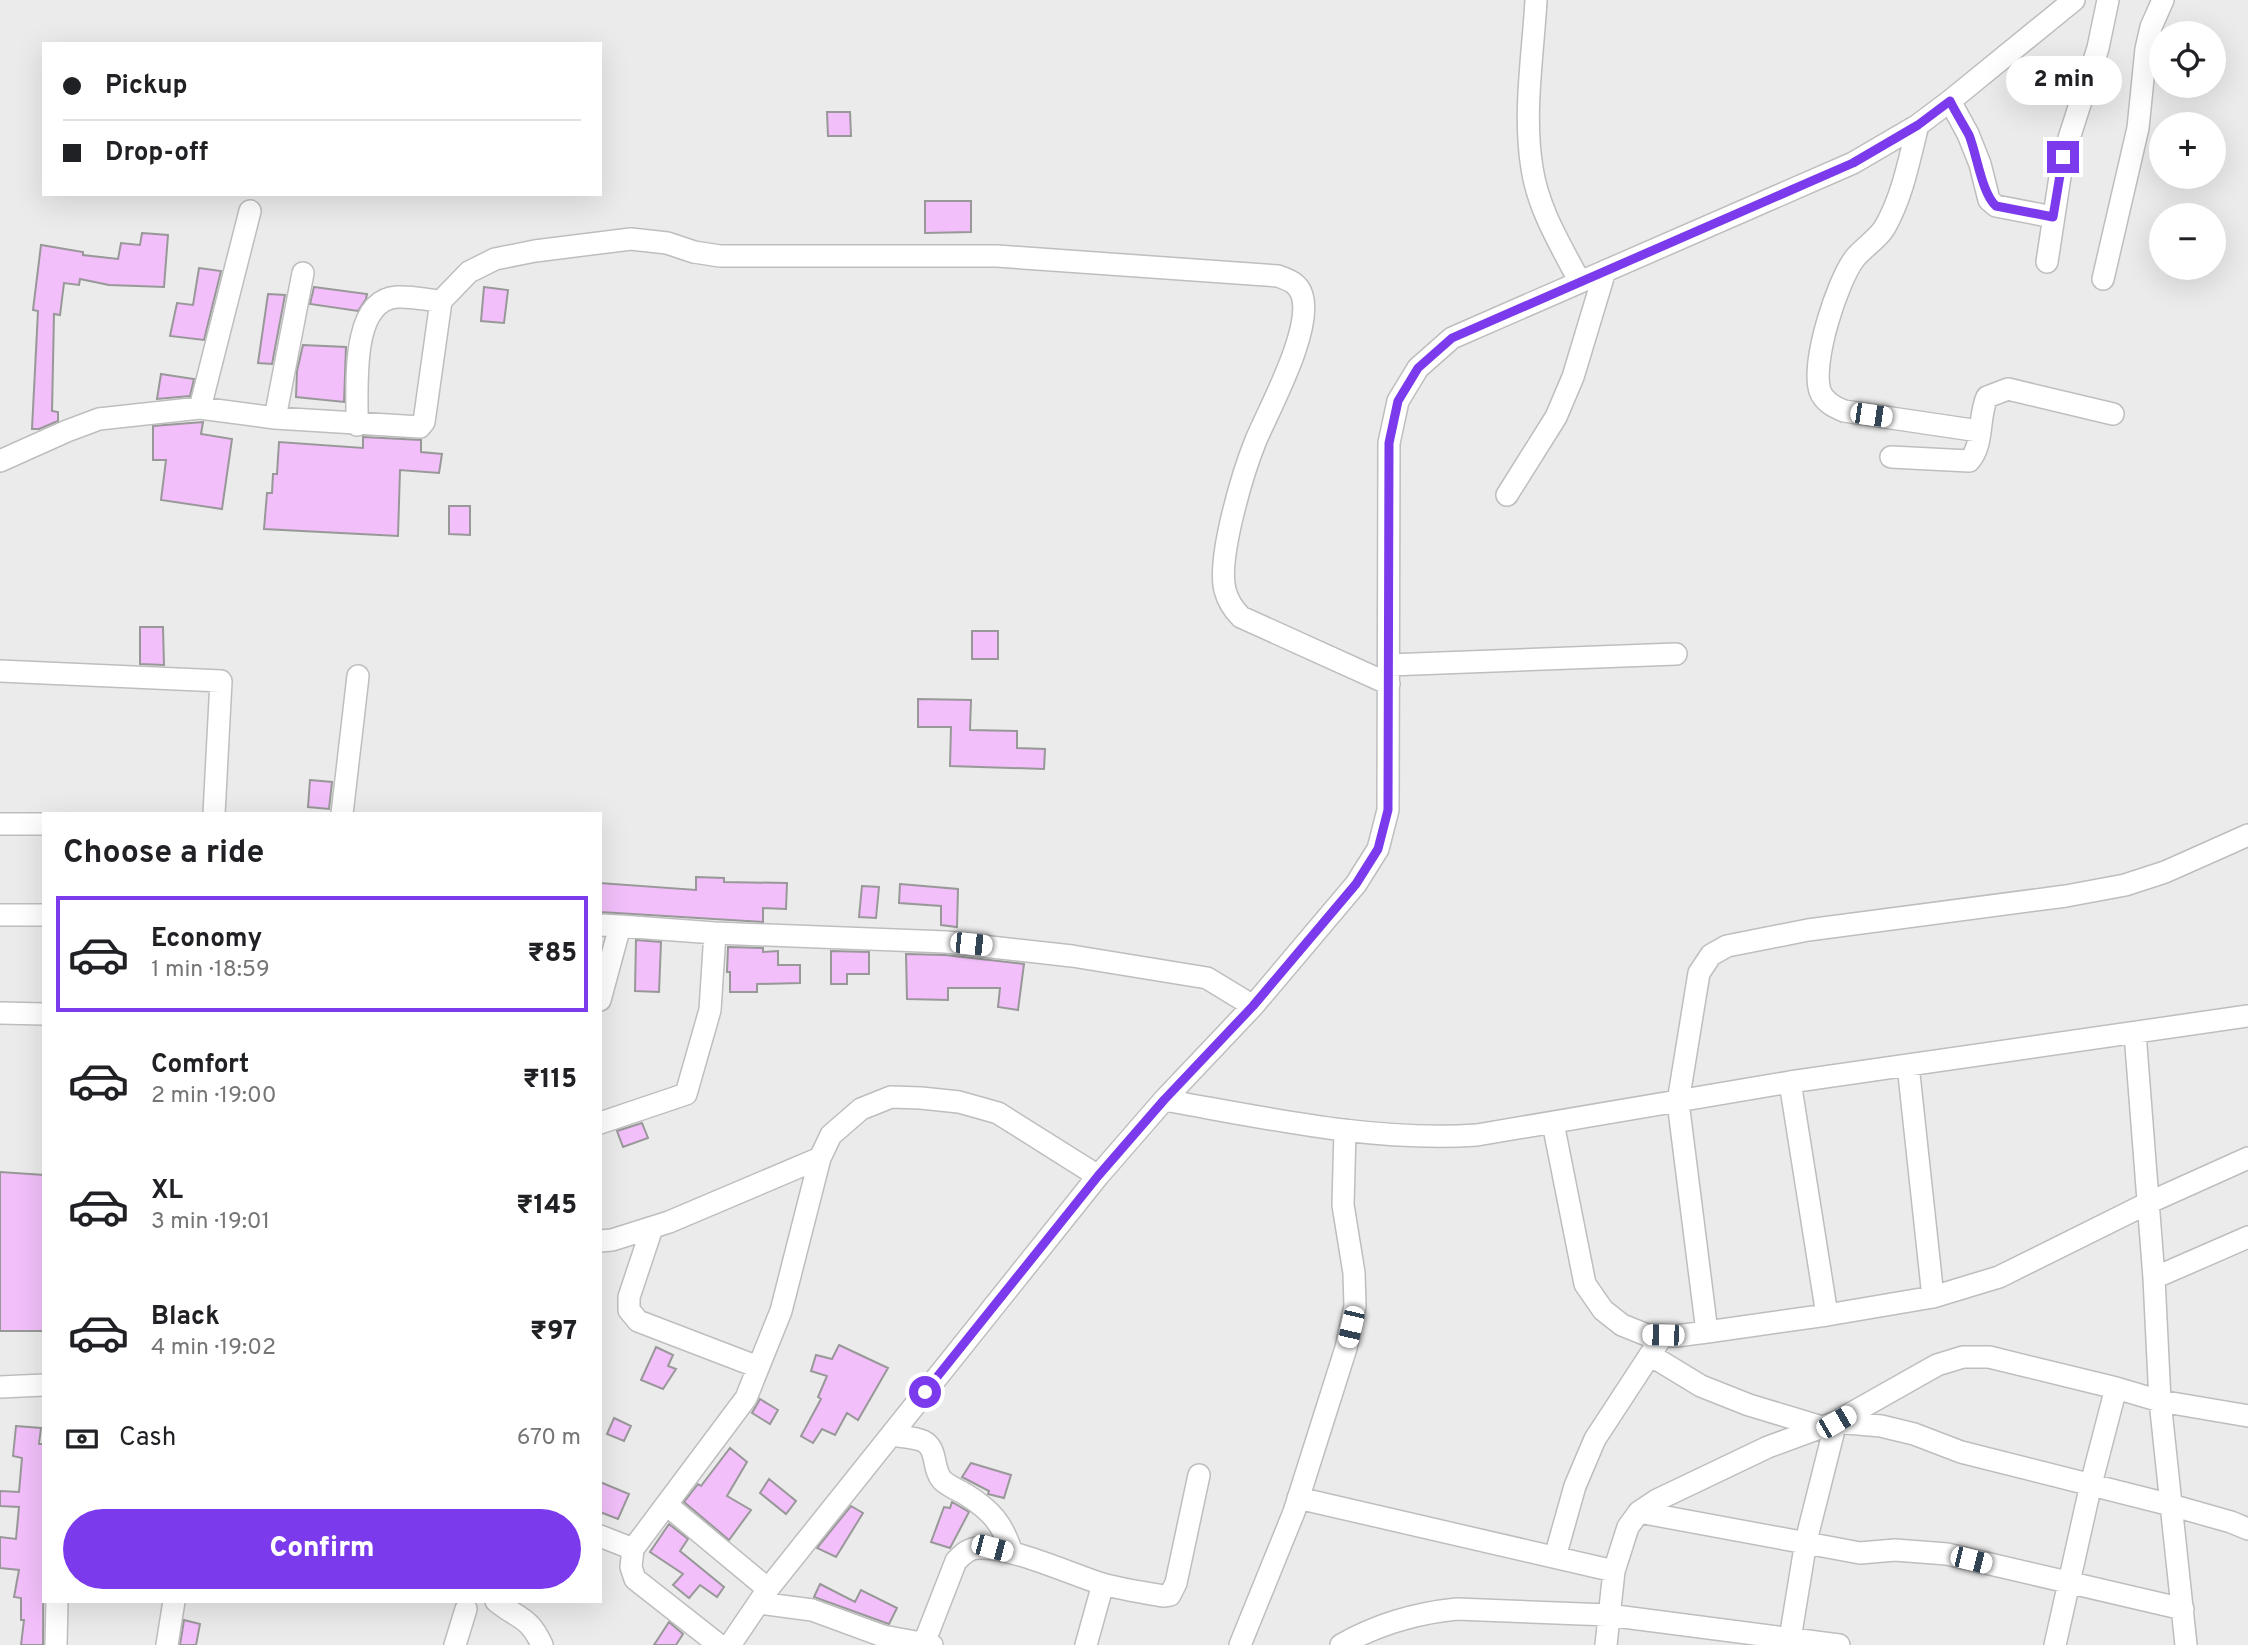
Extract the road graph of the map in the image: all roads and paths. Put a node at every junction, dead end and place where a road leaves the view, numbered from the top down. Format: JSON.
{"nodes":[{"id":1,"x":1536,"y":0,"type":"edge"},
{"id":2,"x":2074,"y":0,"type":"edge"},
{"id":3,"x":2108,"y":0,"type":"edge"},
{"id":4,"x":2162,"y":0,"type":"edge"},
{"id":5,"x":1950,"y":101,"type":"junction"},
{"id":6,"x":1918,"y":125,"type":"junction"},
{"id":7,"x":250,"y":211,"type":"dead end"},
{"id":8,"x":2053,"y":217,"type":"junction"},
{"id":9,"x":2047,"y":262,"type":"dead end"},
{"id":10,"x":1605,"y":271,"type":"junction"},
{"id":11,"x":303,"y":272,"type":"dead end"},
{"id":12,"x":2103,"y":279,"type":"dead end"},
{"id":13,"x":1580,"y":282,"type":"junction"},
{"id":14,"x":440,"y":301,"type":"junction"},
{"id":15,"x":200,"y":408,"type":"junction"},
{"id":16,"x":2113,"y":414,"type":"dead end"},
{"id":17,"x":275,"y":418,"type":"junction"},
{"id":18,"x":357,"y":425,"type":"junction"},
{"id":19,"x":1979,"y":431,"type":"junction"},
{"id":20,"x":1891,"y":457,"type":"dead end"},
{"id":21,"x":0,"y":461,"type":"edge"},
{"id":22,"x":1507,"y":495,"type":"dead end"},
{"id":23,"x":1676,"y":654,"type":"dead end"},
{"id":24,"x":0,"y":671,"type":"edge"},
{"id":25,"x":1389,"y":674,"type":"junction"},
{"id":26,"x":358,"y":676,"type":"dead end"},
{"id":27,"x":214,"y":812,"type":"edge"},
{"id":28,"x":342,"y":812,"type":"edge"},
{"id":29,"x":0,"y":824,"type":"edge"},
{"id":30,"x":42,"y":824,"type":"edge"},
{"id":31,"x":2248,"y":835,"type":"edge"},
{"id":32,"x":0,"y":915,"type":"edge"},
{"id":33,"x":42,"y":915,"type":"edge"},
{"id":34,"x":610,"y":925,"type":"edge"},
{"id":35,"x":715,"y":933,"type":"junction"},
{"id":36,"x":602,"y":985,"type":"edge"},
{"id":37,"x":1253,"y":1006,"type":"junction"},
{"id":38,"x":0,"y":1013,"type":"edge"},
{"id":39,"x":42,"y":1014,"type":"edge"},
{"id":40,"x":2248,"y":1016,"type":"edge"},
{"id":41,"x":2135,"y":1033,"type":"junction"},
{"id":42,"x":1908,"y":1065,"type":"junction"},
{"id":43,"x":1790,"y":1083,"type":"junction"},
{"id":44,"x":1164,"y":1100,"type":"junction"},
{"id":45,"x":1678,"y":1102,"type":"junction"},
{"id":46,"x":602,"y":1122,"type":"edge"},
{"id":47,"x":1553,"y":1123,"type":"junction"},
{"id":48,"x":1345,"y":1129,"type":"junction"},
{"id":49,"x":820,"y":1158,"type":"junction"},
{"id":50,"x":2248,"y":1158,"type":"edge"},
{"id":51,"x":1098,"y":1176,"type":"junction"},
{"id":52,"x":2148,"y":1203,"type":"junction"},
{"id":53,"x":652,"y":1228,"type":"junction"},
{"id":54,"x":2248,"y":1237,"type":"edge"},
{"id":55,"x":602,"y":1240,"type":"edge"},
{"id":56,"x":2154,"y":1278,"type":"junction"},
{"id":57,"x":1933,"y":1297,"type":"junction"},
{"id":58,"x":1827,"y":1315,"type":"junction"},
{"id":59,"x":1707,"y":1332,"type":"junction"},
{"id":60,"x":1663,"y":1335,"type":"junction"},
{"id":61,"x":1650,"y":1355,"type":"junction"},
{"id":62,"x":758,"y":1367,"type":"junction"},
{"id":63,"x":42,"y":1385,"type":"edge"},
{"id":64,"x":0,"y":1387,"type":"edge"},
{"id":65,"x":2116,"y":1388,"type":"junction"},
{"id":66,"x":2160,"y":1401,"type":"junction"},
{"id":67,"x":2248,"y":1416,"type":"edge"},
{"id":68,"x":1829,"y":1425,"type":"junction"},
{"id":69,"x":891,"y":1435,"type":"junction"},
{"id":70,"x":1199,"y":1475,"type":"dead end"},
{"id":71,"x":2091,"y":1484,"type":"junction"},
{"id":72,"x":1298,"y":1498,"type":"junction"},
{"id":73,"x":667,"y":1505,"type":"junction"},
{"id":74,"x":2171,"y":1505,"type":"junction"},
{"id":75,"x":1639,"y":1513,"type":"junction"},
{"id":76,"x":2248,"y":1528,"type":"edge"},
{"id":77,"x":602,"y":1537,"type":"edge"},
{"id":78,"x":1806,"y":1541,"type":"junction"},
{"id":79,"x":633,"y":1549,"type":"junction"},
{"id":80,"x":1012,"y":1553,"type":"junction"},
{"id":81,"x":1555,"y":1558,"type":"junction"},
{"id":82,"x":1615,"y":1571,"type":"junction"},
{"id":83,"x":1103,"y":1584,"type":"junction"},
{"id":84,"x":2070,"y":1584,"type":"junction"},
{"id":85,"x":763,"y":1596,"type":"junction"},
{"id":86,"x":57,"y":1603,"type":"edge"},
{"id":87,"x":174,"y":1603,"type":"edge"},
{"id":88,"x":499,"y":1603,"type":"edge"},
{"id":89,"x":466,"y":1609,"type":"dead end"},
{"id":90,"x":2183,"y":1609,"type":"junction"},
{"id":91,"x":1608,"y":1615,"type":"junction"},
{"id":92,"x":1789,"y":1642,"type":"edge"},
{"id":93,"x":928,"y":1644,"type":"edge"},
{"id":94,"x":56,"y":1645,"type":"edge"},
{"id":95,"x":167,"y":1645,"type":"edge"},
{"id":96,"x":456,"y":1645,"type":"edge"},
{"id":97,"x":542,"y":1645,"type":"edge"},
{"id":98,"x":719,"y":1645,"type":"edge"},
{"id":99,"x":730,"y":1645,"type":"edge"},
{"id":100,"x":1086,"y":1645,"type":"edge"},
{"id":101,"x":1240,"y":1645,"type":"edge"},
{"id":102,"x":1341,"y":1645,"type":"edge"},
{"id":103,"x":1605,"y":1645,"type":"edge"},
{"id":104,"x":1839,"y":1645,"type":"edge"},
{"id":105,"x":2055,"y":1645,"type":"edge"},
{"id":106,"x":2186,"y":1645,"type":"edge"}],
"edges":[{"from":1,"to":13,"type":"street"},
{"from":2,"to":5,"type":"street"},
{"from":3,"to":8,"type":"street"},
{"from":4,"to":12,"type":"street"},
{"from":5,"to":6,"type":"street"},
{"from":5,"to":8,"type":"street"},
{"from":6,"to":10,"type":"street"},
{"from":6,"to":19,"type":"street"},
{"from":7,"to":15,"type":"street"},
{"from":8,"to":9,"type":"street"},
{"from":10,"to":13,"type":"street"},
{"from":10,"to":22,"type":"street"},
{"from":11,"to":17,"type":"street"},
{"from":13,"to":25,"type":"street"},
{"from":14,"to":18,"type":"street"},
{"from":14,"to":18,"type":"street"},
{"from":14,"to":25,"type":"street"},
{"from":15,"to":17,"type":"street"},
{"from":15,"to":21,"type":"street"},
{"from":16,"to":19,"type":"street"},
{"from":17,"to":18,"type":"street"},
{"from":19,"to":20,"type":"street"},
{"from":23,"to":25,"type":"street"},
{"from":24,"to":27,"type":"street"},
{"from":25,"to":37,"type":"street"},
{"from":26,"to":28,"type":"street"},
{"from":29,"to":30,"type":"street"},
{"from":31,"to":45,"type":"street"},
{"from":32,"to":33,"type":"street"},
{"from":34,"to":35,"type":"street"},
{"from":34,"to":36,"type":"street"},
{"from":35,"to":37,"type":"street"},
{"from":35,"to":46,"type":"street"},
{"from":37,"to":44,"type":"street"},
{"from":38,"to":39,"type":"street"},
{"from":40,"to":41,"type":"street"},
{"from":41,"to":42,"type":"street"},
{"from":41,"to":52,"type":"street"},
{"from":42,"to":43,"type":"street"},
{"from":42,"to":57,"type":"street"},
{"from":43,"to":45,"type":"street"},
{"from":43,"to":58,"type":"street"},
{"from":44,"to":48,"type":"street"},
{"from":44,"to":51,"type":"street"},
{"from":45,"to":47,"type":"street"},
{"from":45,"to":59,"type":"street"},
{"from":47,"to":48,"type":"street"},
{"from":47,"to":60,"type":"street"},
{"from":48,"to":72,"type":"street"},
{"from":49,"to":51,"type":"street"},
{"from":49,"to":53,"type":"street"},
{"from":49,"to":62,"type":"street"},
{"from":50,"to":52,"type":"street"},
{"from":51,"to":69,"type":"street"},
{"from":52,"to":56,"type":"street"},
{"from":52,"to":57,"type":"street"},
{"from":53,"to":55,"type":"street"},
{"from":53,"to":62,"type":"street"},
{"from":54,"to":56,"type":"street"},
{"from":56,"to":66,"type":"street"},
{"from":57,"to":58,"type":"street"},
{"from":58,"to":59,"type":"street"},
{"from":59,"to":60,"type":"street"},
{"from":60,"to":61,"type":"street"},
{"from":61,"to":68,"type":"street"},
{"from":61,"to":81,"type":"street"},
{"from":62,"to":73,"type":"street"},
{"from":63,"to":64,"type":"street"},
{"from":65,"to":66,"type":"street"},
{"from":65,"to":68,"type":"street"},
{"from":65,"to":71,"type":"street"},
{"from":66,"to":67,"type":"street"},
{"from":66,"to":74,"type":"street"},
{"from":68,"to":71,"type":"street"},
{"from":68,"to":75,"type":"street"},
{"from":68,"to":78,"type":"street"},
{"from":69,"to":80,"type":"street"},
{"from":69,"to":85,"type":"street"},
{"from":70,"to":83,"type":"street"},
{"from":71,"to":74,"type":"street"},
{"from":71,"to":84,"type":"street"},
{"from":72,"to":81,"type":"street"},
{"from":72,"to":101,"type":"street"},
{"from":73,"to":79,"type":"street"},
{"from":73,"to":85,"type":"street"},
{"from":74,"to":76,"type":"street"},
{"from":74,"to":90,"type":"street"},
{"from":75,"to":78,"type":"street"},
{"from":75,"to":82,"type":"street"},
{"from":77,"to":79,"type":"street"},
{"from":78,"to":84,"type":"street"},
{"from":78,"to":92,"type":"street"},
{"from":79,"to":98,"type":"street"},
{"from":80,"to":83,"type":"street"},
{"from":80,"to":93,"type":"street"},
{"from":81,"to":82,"type":"street"},
{"from":82,"to":91,"type":"street"},
{"from":83,"to":100,"type":"street"},
{"from":84,"to":90,"type":"street"},
{"from":84,"to":105,"type":"street"},
{"from":85,"to":93,"type":"street"},
{"from":85,"to":99,"type":"street"},
{"from":86,"to":94,"type":"street"},
{"from":87,"to":95,"type":"street"},
{"from":88,"to":97,"type":"street"},
{"from":89,"to":96,"type":"street"},
{"from":90,"to":106,"type":"street"},
{"from":91,"to":92,"type":"street"},
{"from":91,"to":102,"type":"street"},
{"from":91,"to":103,"type":"street"},
{"from":92,"to":104,"type":"street"}]}
